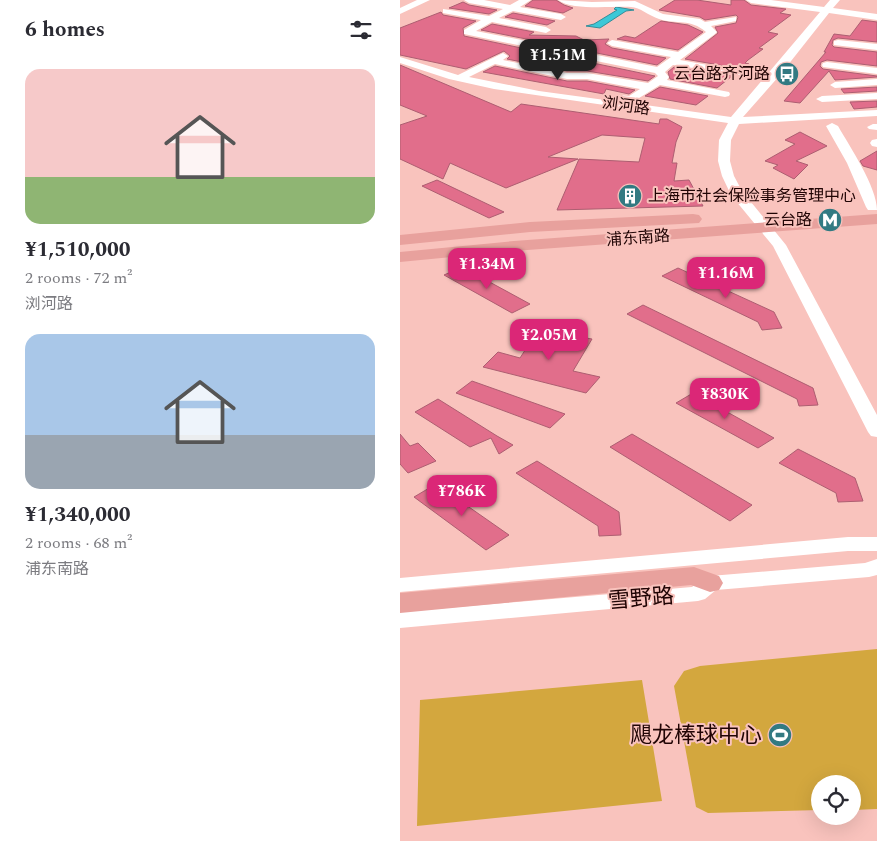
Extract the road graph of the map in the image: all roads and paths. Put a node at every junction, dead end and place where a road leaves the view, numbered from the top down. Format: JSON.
{"nodes":[{"id":1,"x":425,"y":0,"type":"edge"},
{"id":2,"x":469,"y":0,"type":"edge"},
{"id":3,"x":526,"y":0,"type":"edge"},
{"id":4,"x":563,"y":0,"type":"edge"},
{"id":5,"x":751,"y":0,"type":"edge"},
{"id":6,"x":836,"y":0,"type":"edge"},
{"id":7,"x":639,"y":2,"type":"edge"},
{"id":8,"x":512,"y":8,"type":"junction"},
{"id":9,"x":400,"y":11,"type":"edge"},
{"id":10,"x":446,"y":11,"type":"dead end"},
{"id":11,"x":826,"y":12,"type":"junction"},
{"id":12,"x":562,"y":17,"type":"dead end"},
{"id":13,"x":877,"y":17,"type":"edge"},
{"id":14,"x":733,"y":19,"type":"dead end"},
{"id":15,"x":489,"y":20,"type":"junction"},
{"id":16,"x":703,"y":25,"type":"junction"},
{"id":17,"x":546,"y":30,"type":"dead end"},
{"id":18,"x":612,"y":43,"type":"dead end"},
{"id":19,"x":838,"y":43,"type":"dead end"},
{"id":20,"x":526,"y":44,"type":"junction"},
{"id":21,"x":877,"y":47,"type":"edge"},
{"id":22,"x":400,"y":52,"type":"edge"},
{"id":23,"x":858,"y":58,"type":"dead end"},
{"id":24,"x":676,"y":59,"type":"junction"},
{"id":25,"x":400,"y":60,"type":"edge"},
{"id":26,"x":493,"y":61,"type":"junction"},
{"id":27,"x":877,"y":71,"type":"edge"},
{"id":28,"x":472,"y":72,"type":"junction"},
{"id":29,"x":742,"y":74,"type":"dead end"},
{"id":30,"x":460,"y":78,"type":"junction"},
{"id":31,"x":656,"y":80,"type":"junction"},
{"id":32,"x":877,"y":82,"type":"edge"},
{"id":33,"x":835,"y":85,"type":"dead end"},
{"id":34,"x":725,"y":94,"type":"dead end"},
{"id":35,"x":877,"y":96,"type":"edge"},
{"id":36,"x":822,"y":99,"type":"dead end"},
{"id":37,"x":877,"y":113,"type":"edge"},
{"id":38,"x":736,"y":120,"type":"junction"},
{"id":39,"x":832,"y":126,"type":"dead end"},
{"id":40,"x":876,"y":211,"type":"edge"},
{"id":41,"x":760,"y":222,"type":"junction"},
{"id":42,"x":400,"y":240,"type":"edge"},
{"id":43,"x":400,"y":258,"type":"edge"},
{"id":44,"x":877,"y":432,"type":"edge"},
{"id":45,"x":877,"y":544,"type":"edge"},
{"id":46,"x":877,"y":566,"type":"edge"},
{"id":47,"x":710,"y":583,"type":"junction"},
{"id":48,"x":400,"y":585,"type":"edge"},
{"id":49,"x":400,"y":603,"type":"edge"},
{"id":50,"x":400,"y":620,"type":"edge"}],
"edges":[{"from":1,"to":9,"type":"street"},
{"from":2,"to":8,"type":"street"},
{"from":3,"to":8,"type":"street"},
{"from":4,"to":7,"type":"street"},
{"from":5,"to":11,"type":"street"},
{"from":6,"to":11,"type":"street"},
{"from":7,"to":16,"type":"street"},
{"from":8,"to":12,"type":"street"},
{"from":8,"to":15,"type":"street"},
{"from":10,"to":15,"type":"street"},
{"from":11,"to":13,"type":"street"},
{"from":11,"to":38,"type":"street"},
{"from":14,"to":16,"type":"street"},
{"from":15,"to":17,"type":"street"},
{"from":15,"to":20,"type":"street"},
{"from":16,"to":24,"type":"street"},
{"from":18,"to":24,"type":"street"},
{"from":19,"to":21,"type":"street"},
{"from":20,"to":26,"type":"street"},
{"from":20,"to":31,"type":"street"},
{"from":22,"to":28,"type":"street"},
{"from":23,"to":27,"type":"street"},
{"from":24,"to":29,"type":"street"},
{"from":24,"to":31,"type":"street"},
{"from":25,"to":30,"type":"street","name":"浏河路"},
{"from":26,"to":28,"type":"street"},
{"from":26,"to":31,"type":"street"},
{"from":28,"to":30,"type":"street"},
{"from":28,"to":31,"type":"street"},
{"from":30,"to":38,"type":"street","name":"浏河路"},
{"from":31,"to":34,"type":"street"},
{"from":32,"to":33,"type":"street"},
{"from":35,"to":36,"type":"street"},
{"from":37,"to":38,"type":"street","name":"浏河路"},
{"from":38,"to":41,"type":"street"},
{"from":39,"to":40,"type":"street"},
{"from":40,"to":41,"type":"main road","name":"浦东南路"},
{"from":41,"to":42,"type":"main road","name":"浦东南路"},
{"from":41,"to":43,"type":"main road","name":"浦东南路"},
{"from":41,"to":44,"type":"street"},
{"from":45,"to":48,"type":"street","name":"雪野路"},
{"from":46,"to":47,"type":"street","name":"雪野路"},
{"from":47,"to":49,"type":"main road"},
{"from":47,"to":50,"type":"street","name":"雪野路"}]}
